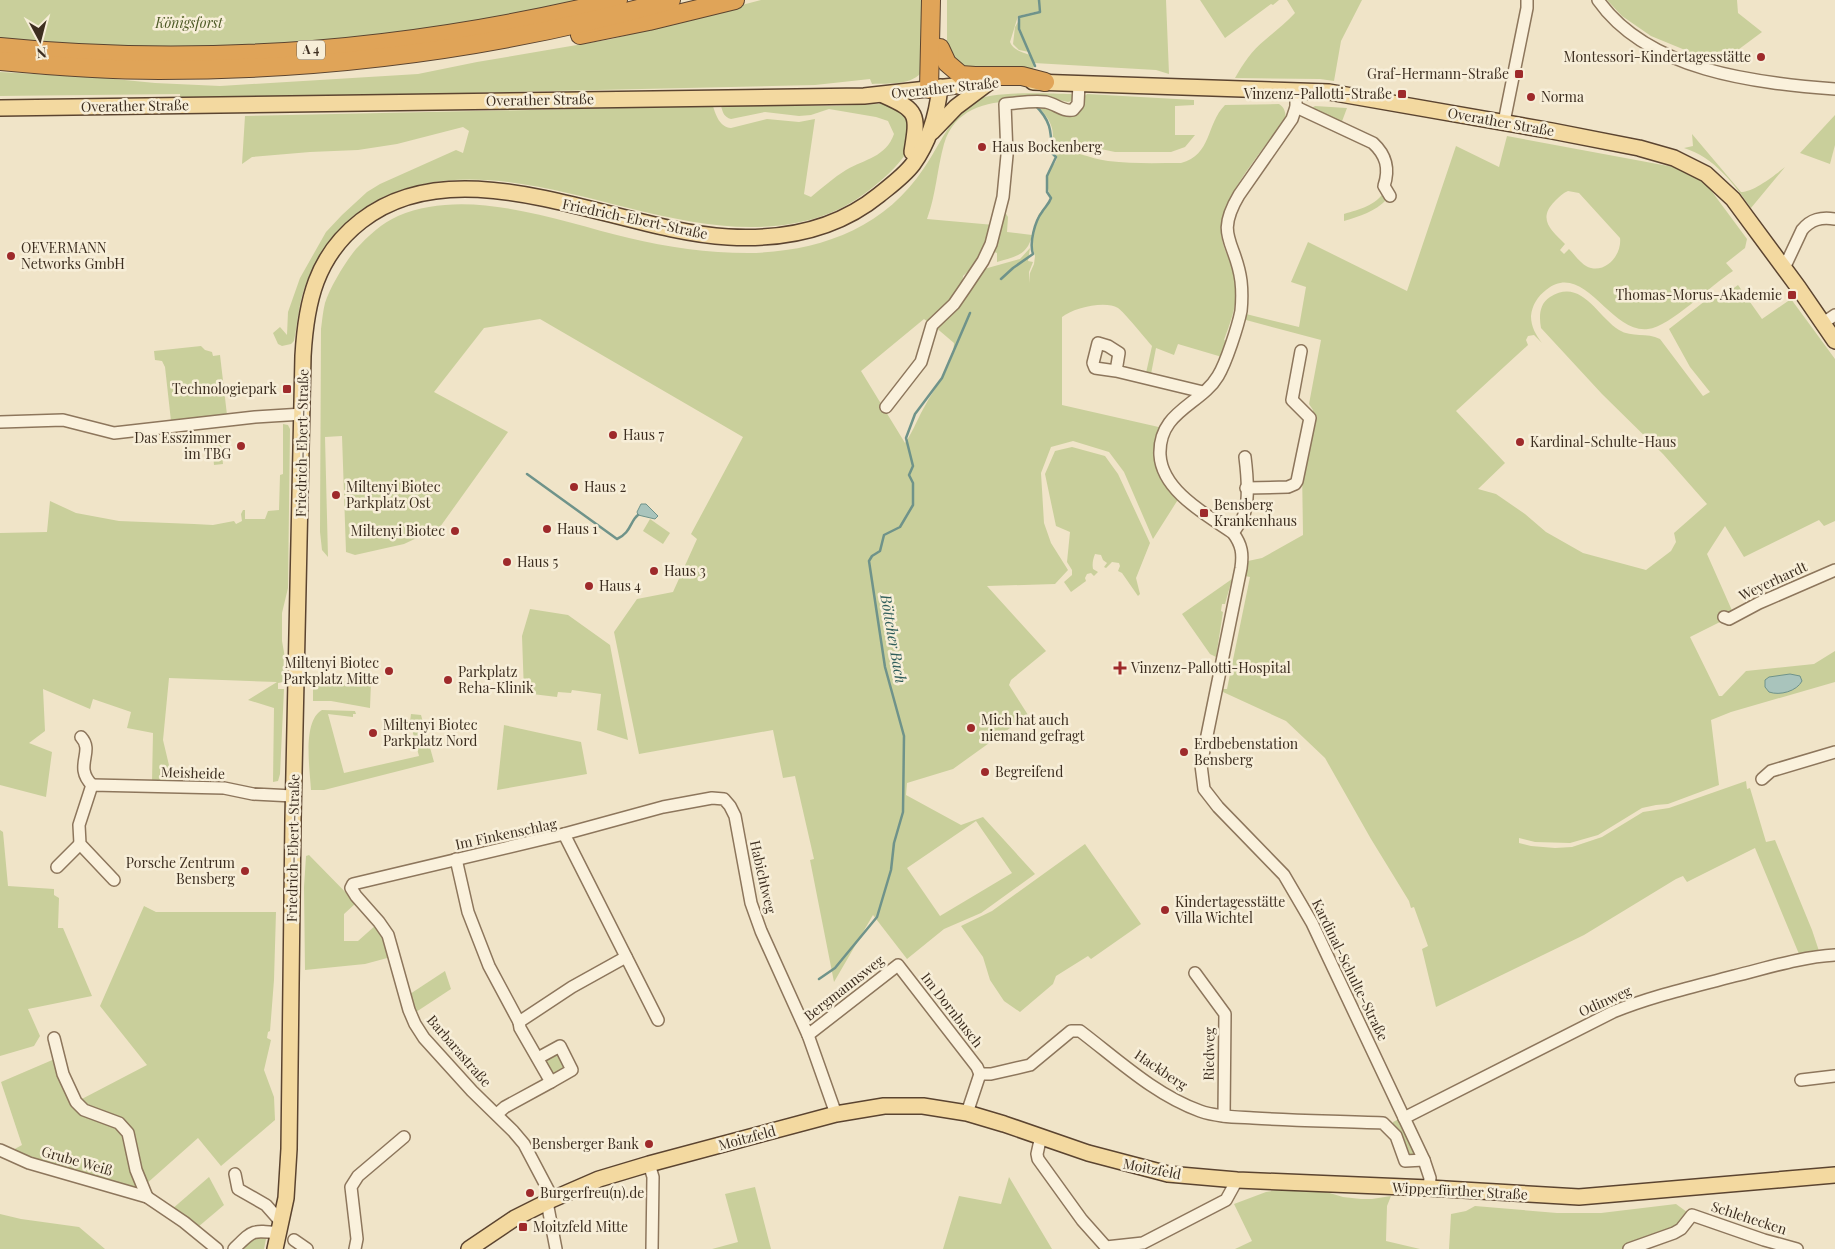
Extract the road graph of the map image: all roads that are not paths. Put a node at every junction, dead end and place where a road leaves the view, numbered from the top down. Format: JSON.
{"nodes":[{"id":1,"x":618,"y":0,"type":"edge"},
{"id":2,"x":671,"y":0,"type":"edge"},
{"id":3,"x":735,"y":0,"type":"edge"},
{"id":4,"x":931,"y":0,"type":"edge"},
{"id":5,"x":940,"y":0,"type":"edge"},
{"id":6,"x":1527,"y":0,"type":"edge"},
{"id":7,"x":1598,"y":0,"type":"edge"},
{"id":8,"x":0,"y":47,"type":"edge"},
{"id":9,"x":940,"y":48,"type":"junction"},
{"id":10,"x":378,"y":58,"type":"junction"},
{"id":11,"x":0,"y":61,"type":"edge"},
{"id":12,"x":989,"y":82,"type":"junction"},
{"id":13,"x":1045,"y":82,"type":"junction"},
{"id":14,"x":1079,"y":84,"type":"junction"},
{"id":15,"x":935,"y":88,"type":"junction"},
{"id":16,"x":1835,"y":89,"type":"edge"},
{"id":17,"x":1296,"y":91,"type":"junction"},
{"id":18,"x":882,"y":94,"type":"junction"},
{"id":19,"x":1296,"y":107,"type":"junction"},
{"id":20,"x":0,"y":108,"type":"edge"},
{"id":21,"x":1504,"y":122,"type":"junction"},
{"id":22,"x":929,"y":135,"type":"junction"},
{"id":23,"x":912,"y":152,"type":"junction"},
{"id":24,"x":899,"y":177,"type":"junction"},
{"id":25,"x":1390,"y":196,"type":"dead end"},
{"id":26,"x":1835,"y":219,"type":"edge"},
{"id":27,"x":1782,"y":266,"type":"junction"},
{"id":28,"x":1829,"y":319,"type":"edge"},
{"id":29,"x":1835,"y":341,"type":"edge"},
{"id":30,"x":1301,"y":351,"type":"dead end"},
{"id":31,"x":1116,"y":371,"type":"dead end"},
{"id":32,"x":1203,"y":392,"type":"junction"},
{"id":33,"x":886,"y":407,"type":"dead end"},
{"id":34,"x":303,"y":414,"type":"junction"},
{"id":35,"x":0,"y":422,"type":"edge"},
{"id":36,"x":1245,"y":457,"type":"dead end"},
{"id":37,"x":1246,"y":488,"type":"junction"},
{"id":38,"x":1233,"y":533,"type":"junction"},
{"id":39,"x":1835,"y":570,"type":"edge"},
{"id":40,"x":1724,"y":617,"type":"dead end"},
{"id":41,"x":81,"y":737,"type":"dead end"},
{"id":42,"x":1835,"y":752,"type":"edge"},
{"id":43,"x":1762,"y":779,"type":"dead end"},
{"id":44,"x":92,"y":785,"type":"junction"},
{"id":45,"x":293,"y":796,"type":"junction"},
{"id":46,"x":564,"y":834,"type":"junction"},
{"id":47,"x":80,"y":844,"type":"junction"},
{"id":48,"x":456,"y":860,"type":"junction"},
{"id":49,"x":56,"y":867,"type":"dead end"},
{"id":50,"x":114,"y":880,"type":"dead end"},
{"id":51,"x":351,"y":886,"type":"joint"},
{"id":52,"x":1835,"y":955,"type":"edge"},
{"id":53,"x":626,"y":958,"type":"junction"},
{"id":54,"x":898,"y":965,"type":"joint"},
{"id":55,"x":1195,"y":973,"type":"dead end"},
{"id":56,"x":658,"y":1020,"type":"dead end"},
{"id":57,"x":520,"y":1025,"type":"junction"},
{"id":58,"x":808,"y":1035,"type":"junction"},
{"id":59,"x":54,"y":1038,"type":"dead end"},
{"id":60,"x":538,"y":1058,"type":"junction"},
{"id":61,"x":980,"y":1074,"type":"junction"},
{"id":62,"x":1835,"y":1076,"type":"edge"},
{"id":63,"x":1801,"y":1080,"type":"dead end"},
{"id":64,"x":552,"y":1082,"type":"junction"},
{"id":65,"x":967,"y":1113,"type":"junction"},
{"id":66,"x":497,"y":1114,"type":"junction"},
{"id":67,"x":836,"y":1114,"type":"junction"},
{"id":68,"x":1224,"y":1116,"type":"junction"},
{"id":69,"x":1404,"y":1118,"type":"junction"},
{"id":70,"x":1041,"y":1136,"type":"junction"},
{"id":71,"x":404,"y":1137,"type":"dead end"},
{"id":72,"x":0,"y":1150,"type":"edge"},
{"id":73,"x":1424,"y":1160,"type":"junction"},
{"id":74,"x":650,"y":1164,"type":"junction"},
{"id":75,"x":235,"y":1174,"type":"dead end"},
{"id":76,"x":1835,"y":1175,"type":"edge"},
{"id":77,"x":1238,"y":1180,"type":"junction"},
{"id":78,"x":1430,"y":1188,"type":"junction"},
{"id":79,"x":147,"y":1197,"type":"junction"},
{"id":80,"x":550,"y":1200,"type":"junction"},
{"id":81,"x":280,"y":1228,"type":"junction"},
{"id":82,"x":294,"y":1240,"type":"dead end"},
{"id":83,"x":217,"y":1249,"type":"edge"},
{"id":84,"x":234,"y":1249,"type":"edge"},
{"id":85,"x":275,"y":1249,"type":"edge"},
{"id":86,"x":307,"y":1249,"type":"edge"},
{"id":87,"x":355,"y":1249,"type":"edge"},
{"id":88,"x":469,"y":1249,"type":"edge"},
{"id":89,"x":556,"y":1249,"type":"edge"},
{"id":90,"x":652,"y":1249,"type":"edge"},
{"id":91,"x":1629,"y":1249,"type":"edge"},
{"id":92,"x":1797,"y":1249,"type":"edge"}],
"edges":[{"from":1,"to":8,"type":"highway","number":"A 4"},
{"from":2,"to":10,"type":"highway","number":"A 4"},
{"from":3,"to":10,"type":"highway"},
{"from":4,"to":15,"type":"highway"},
{"from":5,"to":9,"type":"highway"},
{"from":6,"to":21,"type":"street"},
{"from":7,"to":16,"type":"street"},
{"from":9,"to":13,"type":"highway"},
{"from":9,"to":15,"type":"highway"},
{"from":10,"to":11,"type":"highway","number":"A 4"},
{"from":12,"to":13,"type":"main road","name":"Overather Straße"},
{"from":12,"to":15,"type":"main road","name":"Overather Straße"},
{"from":12,"to":22,"type":"main road"},
{"from":13,"to":14,"type":"main road","name":"Overather Straße"},
{"from":14,"to":17,"type":"main road","name":"Overather Straße"},
{"from":14,"to":33,"type":"street","name":"Overather Straße"},
{"from":15,"to":18,"type":"main road","name":"Overather Straße"},
{"from":15,"to":22,"type":"main road"},
{"from":15,"to":23,"type":"main road"},
{"from":17,"to":19,"type":"street"},
{"from":17,"to":21,"type":"main road","name":"Overather Straße"},
{"from":18,"to":20,"type":"main road","name":"Overather Straße"},
{"from":18,"to":23,"type":"main road"},
{"from":19,"to":25,"type":"street"},
{"from":19,"to":32,"type":"street"},
{"from":21,"to":27,"type":"main road","name":"Overather Straße"},
{"from":22,"to":24,"type":"main road"},
{"from":23,"to":24,"type":"main road"},
{"from":24,"to":34,"type":"main road","name":"Friedrich-Ebert-Straße"},
{"from":26,"to":27,"type":"street"},
{"from":27,"to":28,"type":"main road","name":"Overather Straße"},
{"from":28,"to":29,"type":"main road","name":"Overather Straße"},
{"from":30,"to":37,"type":"street"},
{"from":31,"to":32,"type":"street"},
{"from":32,"to":38,"type":"street"},
{"from":34,"to":35,"type":"street"},
{"from":34,"to":45,"type":"main road","name":"Friedrich-Ebert-Straße"},
{"from":36,"to":37,"type":"street"},
{"from":37,"to":38,"type":"street"},
{"from":38,"to":69,"type":"street","name":"Kardinal-Schulte-Straße"},
{"from":39,"to":40,"type":"street","name":"Weyerhardt"},
{"from":41,"to":44,"type":"street"},
{"from":42,"to":43,"type":"street"},
{"from":44,"to":45,"type":"street","name":"Meisheide"},
{"from":44,"to":47,"type":"street"},
{"from":45,"to":81,"type":"main road","name":"Friedrich-Ebert-Straße"},
{"from":46,"to":48,"type":"street","name":"Im Finkenschlag"},
{"from":46,"to":53,"type":"street","name":"Im Finkenschlag"},
{"from":46,"to":58,"type":"street","name":"Habichtweg"},
{"from":47,"to":49,"type":"street"},
{"from":47,"to":50,"type":"street"},
{"from":48,"to":51,"type":"street","name":"Im Finkenschlag"},
{"from":48,"to":57,"type":"street"},
{"from":51,"to":66,"type":"street","name":"Barbarastraße"},
{"from":52,"to":69,"type":"street","name":"Odinweg"},
{"from":53,"to":56,"type":"street","name":"Im Finkenschlag"},
{"from":53,"to":57,"type":"street"},
{"from":54,"to":58,"type":"street","name":"Bergmannsweg"},
{"from":54,"to":61,"type":"street","name":"Im Dornbusch"},
{"from":55,"to":68,"type":"street","name":"Riedweg"},
{"from":57,"to":60,"type":"street"},
{"from":58,"to":67,"type":"street","name":"Habichtweg"},
{"from":59,"to":79,"type":"street","name":"Grube Weiß"},
{"from":60,"to":64,"type":"street"},
{"from":60,"to":64,"type":"street"},
{"from":61,"to":65,"type":"street"},
{"from":61,"to":68,"type":"street","name":"Hackberg"},
{"from":62,"to":63,"type":"street"},
{"from":64,"to":66,"type":"street"},
{"from":65,"to":67,"type":"main road","name":"Moitzfeld"},
{"from":65,"to":70,"type":"main road","name":"Moitzfeld"},
{"from":66,"to":80,"type":"street","name":"Barbarastraße"},
{"from":67,"to":74,"type":"main road","name":"Moitzfeld"},
{"from":68,"to":73,"type":"street","name":"Hackberg"},
{"from":69,"to":73,"type":"street","name":"Kardinal-Schulte-Straße"},
{"from":70,"to":77,"type":"main road","name":"Moitzfeld"},
{"from":70,"to":77,"type":"street"},
{"from":71,"to":87,"type":"street"},
{"from":72,"to":79,"type":"street","name":"Grube Weiß"},
{"from":73,"to":78,"type":"street","name":"Kardinal-Schulte-Straße"},
{"from":74,"to":80,"type":"main road","name":"Moitzfeld"},
{"from":74,"to":90,"type":"street"},
{"from":75,"to":81,"type":"street"},
{"from":76,"to":78,"type":"main road","name":"Wipperfürther Straße"},
{"from":77,"to":78,"type":"main road","name":"Wipperfürther Straße"},
{"from":79,"to":83,"type":"street","name":"Grube Weiß"},
{"from":80,"to":88,"type":"main road","name":"Moitzfeld"},
{"from":80,"to":89,"type":"street","name":"Barbarastraße"},
{"from":81,"to":84,"type":"street"},
{"from":81,"to":85,"type":"main road","name":"Friedrich-Ebert-Straße"},
{"from":82,"to":86,"type":"street"},
{"from":91,"to":92,"type":"street","name":"Schlehecken"}]}
